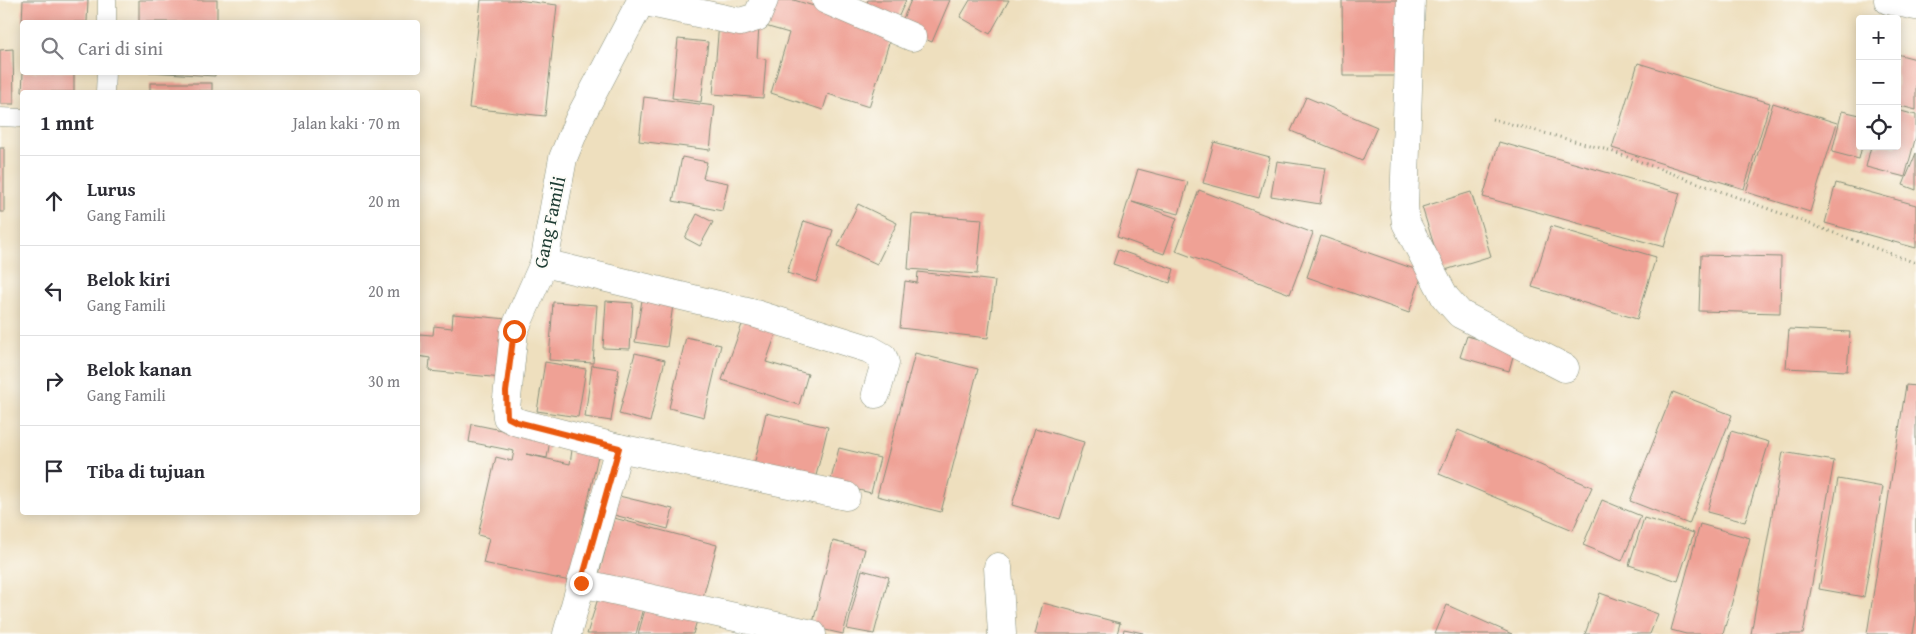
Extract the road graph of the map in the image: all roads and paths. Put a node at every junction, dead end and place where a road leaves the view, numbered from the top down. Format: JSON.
{"nodes":[{"id":1,"x":107,"y":0,"type":"edge"},
{"id":2,"x":764,"y":0,"type":"edge"},
{"id":3,"x":826,"y":0,"type":"edge"},
{"id":4,"x":1411,"y":0,"type":"edge"},
{"id":5,"x":1888,"y":0,"type":"edge"},
{"id":6,"x":1916,"y":6,"type":"edge"},
{"id":7,"x":106,"y":20,"type":"edge"},
{"id":8,"x":912,"y":37,"type":"dead end"},
{"id":9,"x":106,"y":75,"type":"edge"},
{"id":10,"x":106,"y":90,"type":"edge"},
{"id":11,"x":0,"y":117,"type":"edge"},
{"id":12,"x":20,"y":118,"type":"edge"},
{"id":13,"x":1492,"y":119,"type":"dead end"},
{"id":14,"x":544,"y":263,"type":"junction"},
{"id":15,"x":1916,"y":263,"type":"edge"},
{"id":16,"x":1565,"y":368,"type":"dead end"},
{"id":17,"x":876,"y":394,"type":"dead end"},
{"id":18,"x":619,"y":448,"type":"junction"},
{"id":19,"x":846,"y":496,"type":"dead end"},
{"id":20,"x":998,"y":567,"type":"dead end"},
{"id":21,"x":581,"y":583,"type":"junction"},
{"id":22,"x":567,"y":634,"type":"edge"},
{"id":23,"x":812,"y":634,"type":"edge"},
{"id":24,"x":1002,"y":634,"type":"edge"}],
"edges":[{"from":1,"to":7,"type":"lane"},
{"from":2,"to":14,"type":"street","name":"Gang Famili"},
{"from":3,"to":8,"type":"street"},
{"from":4,"to":16,"type":"street"},
{"from":5,"to":6,"type":"street"},
{"from":9,"to":10,"type":"lane"},
{"from":11,"to":12,"type":"lane"},
{"from":13,"to":15,"type":"path"},
{"from":14,"to":17,"type":"street"},
{"from":14,"to":18,"type":"street","name":"Gang Famili"},
{"from":18,"to":19,"type":"street"},
{"from":18,"to":21,"type":"street"},
{"from":20,"to":24,"type":"street"},
{"from":21,"to":22,"type":"street"},
{"from":21,"to":23,"type":"street"}]}
